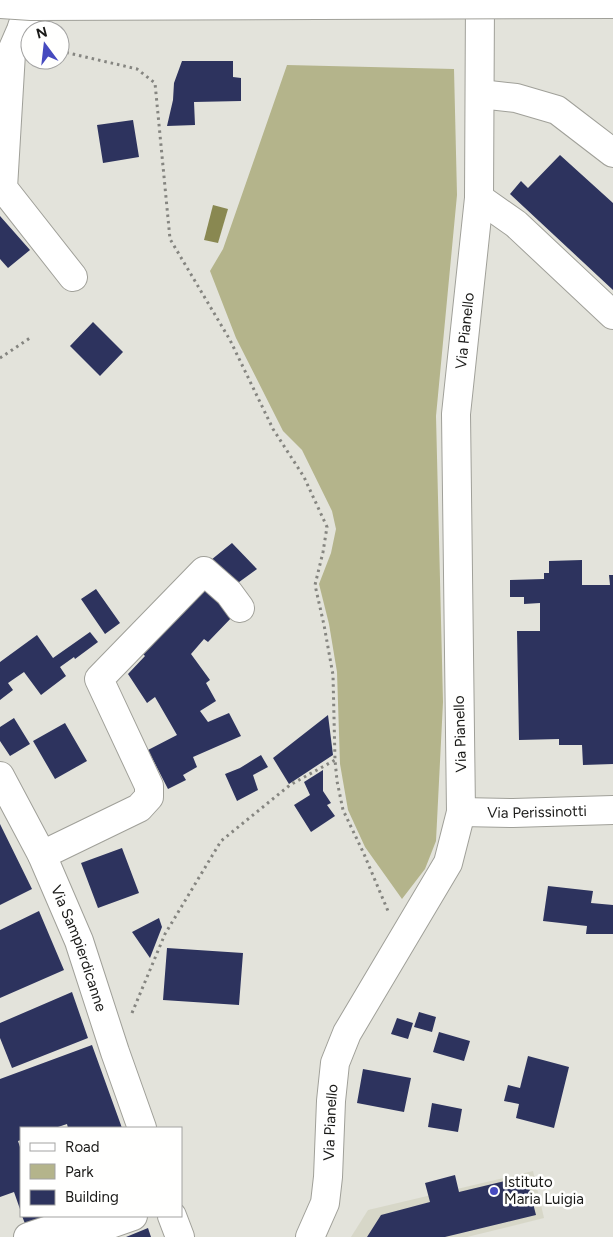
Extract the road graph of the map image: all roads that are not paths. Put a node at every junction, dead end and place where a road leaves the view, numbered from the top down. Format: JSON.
{"nodes":[{"id":1,"x":31,"y":0,"type":"edge"},
{"id":2,"x":480,"y":0,"type":"edge"},
{"id":3,"x":0,"y":4,"type":"edge"},
{"id":4,"x":613,"y":4,"type":"edge"},
{"id":5,"x":480,"y":94,"type":"junction"},
{"id":6,"x":613,"y":153,"type":"edge"},
{"id":7,"x":479,"y":198,"type":"junction"},
{"id":8,"x":73,"y":277,"type":"dead end"},
{"id":9,"x":613,"y":315,"type":"edge"},
{"id":10,"x":240,"y":608,"type":"dead end"},
{"id":11,"x":0,"y":776,"type":"edge"},
{"id":12,"x":613,"y":810,"type":"edge"},
{"id":13,"x":461,"y":812,"type":"junction"},
{"id":14,"x":42,"y":855,"type":"junction"},
{"id":15,"x":142,"y":1127,"type":"edge"},
{"id":16,"x":87,"y":1217,"type":"edge"},
{"id":17,"x":130,"y":1217,"type":"edge"},
{"id":18,"x":172,"y":1217,"type":"edge"},
{"id":19,"x":28,"y":1237,"type":"edge"},
{"id":20,"x":74,"y":1237,"type":"edge"},
{"id":21,"x":180,"y":1237,"type":"edge"},
{"id":22,"x":310,"y":1237,"type":"edge"}],
"edges":[{"from":1,"to":8,"type":"main road"},
{"from":2,"to":5,"type":"main road","name":"Via Pianello"},
{"from":3,"to":4,"type":"main road","bridge":true},
{"from":5,"to":6,"type":"main road"},
{"from":5,"to":7,"type":"main road","name":"Via Pianello"},
{"from":7,"to":9,"type":"main road"},
{"from":7,"to":13,"type":"main road","name":"Via Pianello"},
{"from":10,"to":14,"type":"main road"},
{"from":11,"to":14,"type":"main road","name":"Via Sampierdicanne"},
{"from":12,"to":13,"type":"main road","name":"Via Perissinotti"},
{"from":13,"to":22,"type":"main road","name":"Via Pianello"},
{"from":14,"to":15,"type":"main road","name":"Via Sampierdicanne"},
{"from":16,"to":19,"type":"main road"},
{"from":17,"to":20,"type":"main road"},
{"from":18,"to":21,"type":"main road"}]}
